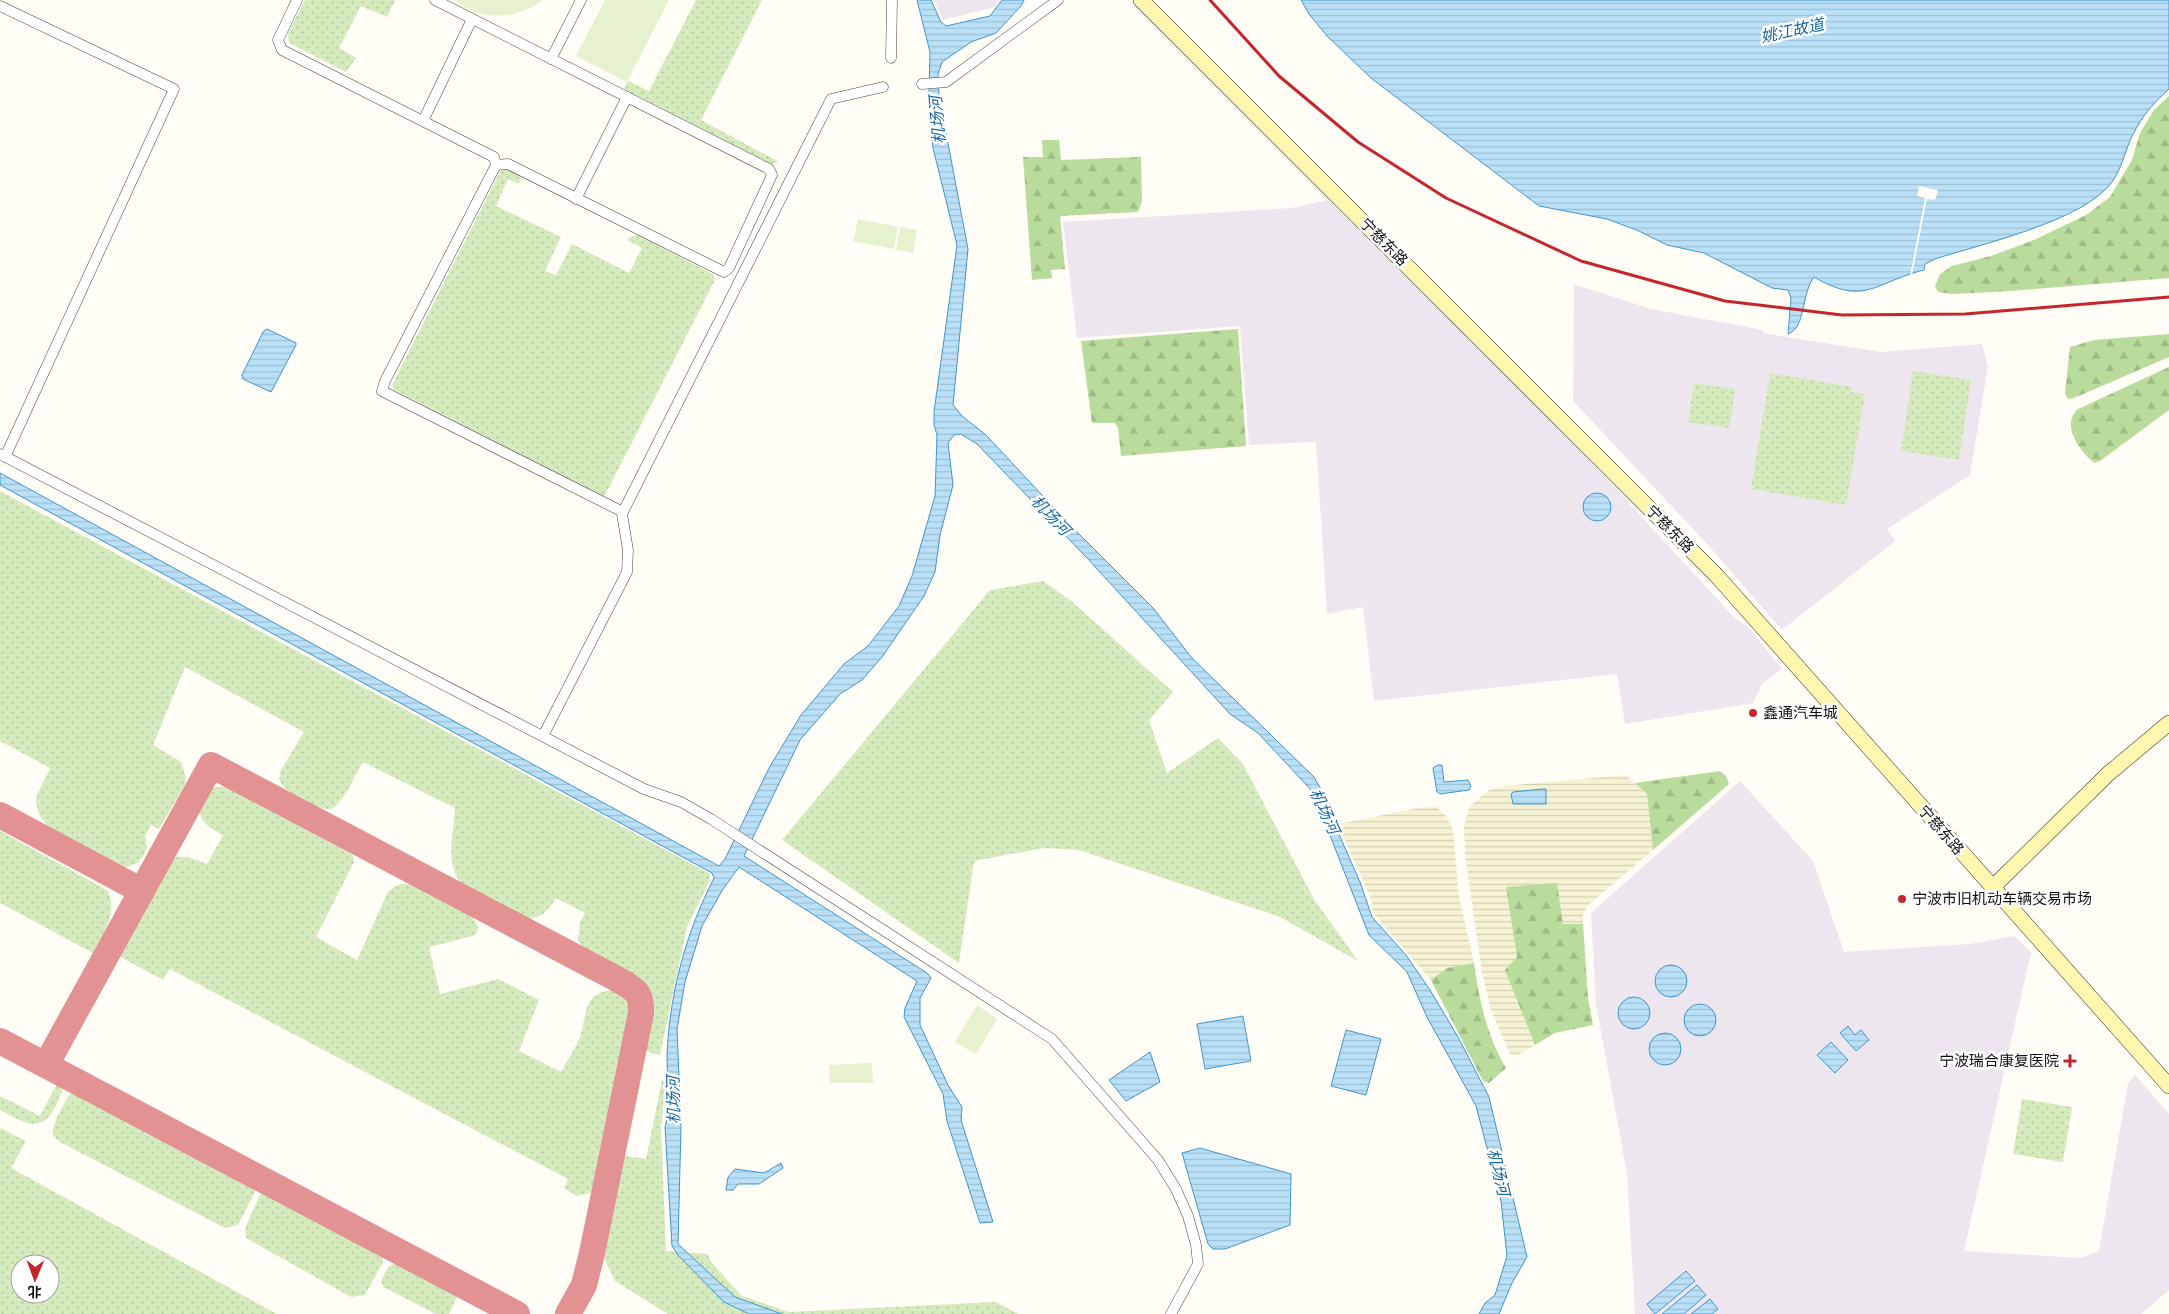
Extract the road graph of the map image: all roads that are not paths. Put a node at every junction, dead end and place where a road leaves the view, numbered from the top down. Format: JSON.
{"nodes":[{"id":1,"x":297,"y":0,"type":"edge"},
{"id":2,"x":435,"y":0,"type":"edge"},
{"id":3,"x":581,"y":0,"type":"edge"},
{"id":4,"x":892,"y":0,"type":"edge"},
{"id":5,"x":1058,"y":0,"type":"edge"},
{"id":6,"x":1142,"y":0,"type":"edge"},
{"id":7,"x":0,"y":6,"type":"edge"},
{"id":8,"x":472,"y":19,"type":"junction"},
{"id":9,"x":892,"y":58,"type":"dead end"},
{"id":10,"x":551,"y":59,"type":"junction"},
{"id":11,"x":922,"y":84,"type":"dead end"},
{"id":12,"x":883,"y":87,"type":"dead end"},
{"id":13,"x":627,"y":98,"type":"junction"},
{"id":14,"x":423,"y":121,"type":"junction"},
{"id":15,"x":496,"y":165,"type":"junction"},
{"id":16,"x":576,"y":199,"type":"junction"},
{"id":17,"x":3,"y":455,"type":"edge"},
{"id":18,"x":623,"y":512,"type":"junction"},
{"id":19,"x":2169,"y":724,"type":"edge"},
{"id":20,"x":544,"y":736,"type":"junction"},
{"id":21,"x":1992,"y":888,"type":"junction"},
{"id":22,"x":2166,"y":1078,"type":"edge"},
{"id":23,"x":1171,"y":1314,"type":"edge"}],
"edges":[{"from":1,"to":14,"type":"street"},
{"from":2,"to":8,"type":"street"},
{"from":3,"to":10,"type":"street"},
{"from":4,"to":9,"type":"street"},
{"from":5,"to":11,"type":"street"},
{"from":6,"to":21,"type":"main road","name":"宁慈东路"},
{"from":7,"to":17,"type":"street"},
{"from":8,"to":10,"type":"street"},
{"from":8,"to":14,"type":"street"},
{"from":10,"to":13,"type":"street"},
{"from":12,"to":18,"type":"street"},
{"from":13,"to":16,"type":"street"},
{"from":13,"to":16,"type":"street"},
{"from":14,"to":15,"type":"street"},
{"from":15,"to":16,"type":"street"},
{"from":15,"to":18,"type":"street"},
{"from":17,"to":20,"type":"street"},
{"from":18,"to":20,"type":"street"},
{"from":19,"to":21,"type":"main road"},
{"from":20,"to":23,"type":"street"},
{"from":21,"to":22,"type":"main road","name":"宁慈东路"}]}
